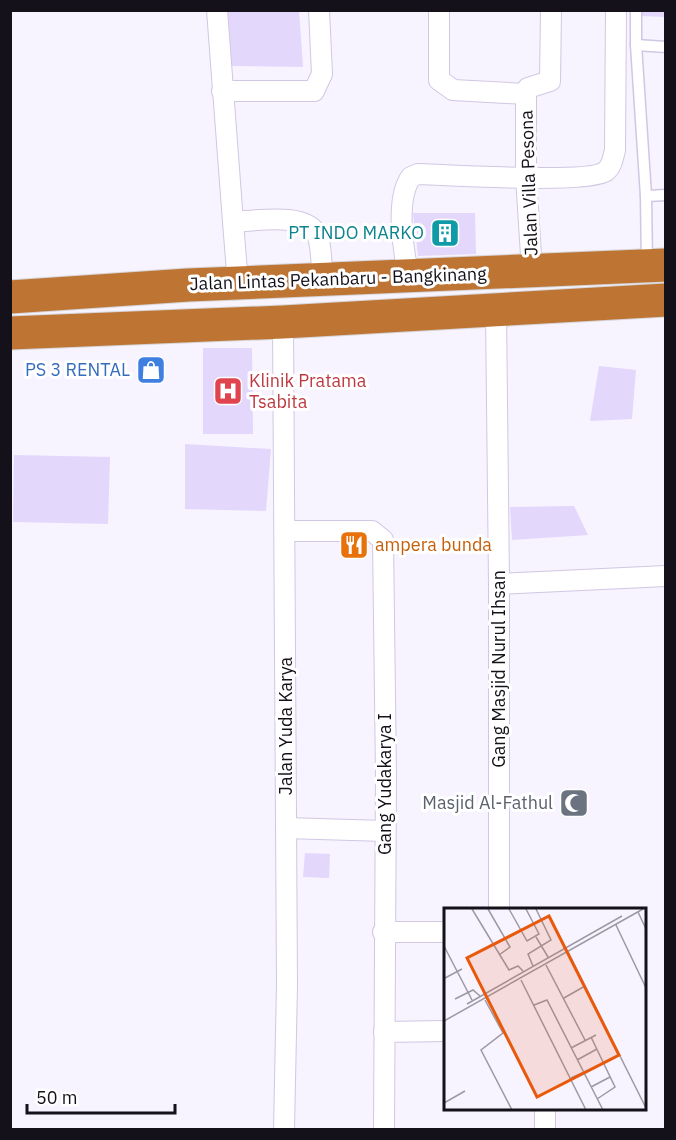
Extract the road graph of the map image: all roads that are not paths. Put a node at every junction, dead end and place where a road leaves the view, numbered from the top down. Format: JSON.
{"nodes":[{"id":1,"x":217,"y":10,"type":"edge"},
{"id":2,"x":319,"y":10,"type":"edge"},
{"id":3,"x":439,"y":10,"type":"edge"},
{"id":4,"x":551,"y":10,"type":"edge"},
{"id":5,"x":616,"y":10,"type":"edge"},
{"id":6,"x":636,"y":10,"type":"edge"},
{"id":7,"x":636,"y":45,"type":"junction"},
{"id":8,"x":666,"y":47,"type":"edge"},
{"id":9,"x":222,"y":91,"type":"junction"},
{"id":10,"x":526,"y":94,"type":"junction"},
{"id":11,"x":526,"y":177,"type":"junction"},
{"id":12,"x":666,"y":195,"type":"edge"},
{"id":13,"x":646,"y":196,"type":"junction"},
{"id":14,"x":233,"y":222,"type":"junction"},
{"id":15,"x":656,"y":265,"type":"edge"},
{"id":16,"x":532,"y":272,"type":"junction"},
{"id":17,"x":409,"y":276,"type":"junction"},
{"id":18,"x":323,"y":279,"type":"junction"},
{"id":19,"x":238,"y":284,"type":"junction"},
{"id":20,"x":10,"y":297,"type":"edge"},
{"id":21,"x":666,"y":300,"type":"edge"},
{"id":22,"x":496,"y":311,"type":"junction"},
{"id":23,"x":283,"y":322,"type":"junction"},
{"id":24,"x":10,"y":333,"type":"edge"},
{"id":25,"x":285,"y":531,"type":"junction"},
{"id":26,"x":666,"y":576,"type":"edge"},
{"id":27,"x":499,"y":584,"type":"junction"},
{"id":28,"x":286,"y":828,"type":"junction"},
{"id":29,"x":385,"y":831,"type":"junction"},
{"id":30,"x":499,"y":908,"type":"edge"},
{"id":31,"x":383,"y":932,"type":"junction"},
{"id":32,"x":444,"y":932,"type":"edge"},
{"id":33,"x":444,"y":1031,"type":"edge"},
{"id":34,"x":384,"y":1032,"type":"junction"},
{"id":35,"x":545,"y":1110,"type":"edge"},
{"id":36,"x":284,"y":1130,"type":"edge"},
{"id":37,"x":384,"y":1130,"type":"edge"},
{"id":38,"x":545,"y":1130,"type":"edge"}],
"edges":[{"from":1,"to":9,"type":"street"},
{"from":2,"to":9,"type":"street"},
{"from":3,"to":10,"type":"street","name":"Jalan Villa Pesona"},
{"from":4,"to":10,"type":"street","name":"Jalan Villa Pesona"},
{"from":5,"to":11,"type":"street"},
{"from":6,"to":7,"type":"lane"},
{"from":7,"to":8,"type":"lane"},
{"from":7,"to":13,"type":"lane"},
{"from":9,"to":14,"type":"street"},
{"from":10,"to":11,"type":"street","name":"Jalan Villa Pesona"},
{"from":11,"to":16,"type":"street","name":"Jalan Villa Pesona"},
{"from":11,"to":17,"type":"street"},
{"from":12,"to":13,"type":"lane"},
{"from":13,"to":15,"type":"lane"},
{"from":14,"to":18,"type":"street"},
{"from":14,"to":19,"type":"street"},
{"from":15,"to":16,"type":"highway","name":"Jalan Lintas Pekanbaru - Bangkinang"},
{"from":16,"to":17,"type":"highway","name":"Jalan Lintas Pekanbaru - Bangkinang"},
{"from":17,"to":18,"type":"highway","name":"Jalan Lintas Pekanbaru - Bangkinang"},
{"from":18,"to":19,"type":"highway","name":"Jalan Lintas Pekanbaru - Bangkinang"},
{"from":19,"to":20,"type":"highway","name":"Jalan Lintas Pekanbaru - Bangkinang"},
{"from":21,"to":22,"type":"highway"},
{"from":22,"to":23,"type":"highway"},
{"from":22,"to":27,"type":"street","name":"Gang Masjid Nurul Ihsan"},
{"from":23,"to":24,"type":"highway"},
{"from":23,"to":25,"type":"street","name":"Jalan Yuda Karya"},
{"from":25,"to":28,"type":"street","name":"Jalan Yuda Karya"},
{"from":25,"to":29,"type":"street","name":"Gang Yudakarya I"},
{"from":26,"to":27,"type":"street"},
{"from":27,"to":30,"type":"street","name":"Gang Masjid Nurul Ihsan"},
{"from":28,"to":29,"type":"street"},
{"from":28,"to":36,"type":"street","name":"Jalan Yuda Karya"},
{"from":29,"to":31,"type":"street","name":"Gang Yudakarya I"},
{"from":31,"to":32,"type":"street"},
{"from":31,"to":34,"type":"street","name":"Gang Yudakarya I"},
{"from":33,"to":34,"type":"street"},
{"from":34,"to":37,"type":"street","name":"Gang Yudakarya I"},
{"from":35,"to":38,"type":"street"}]}
